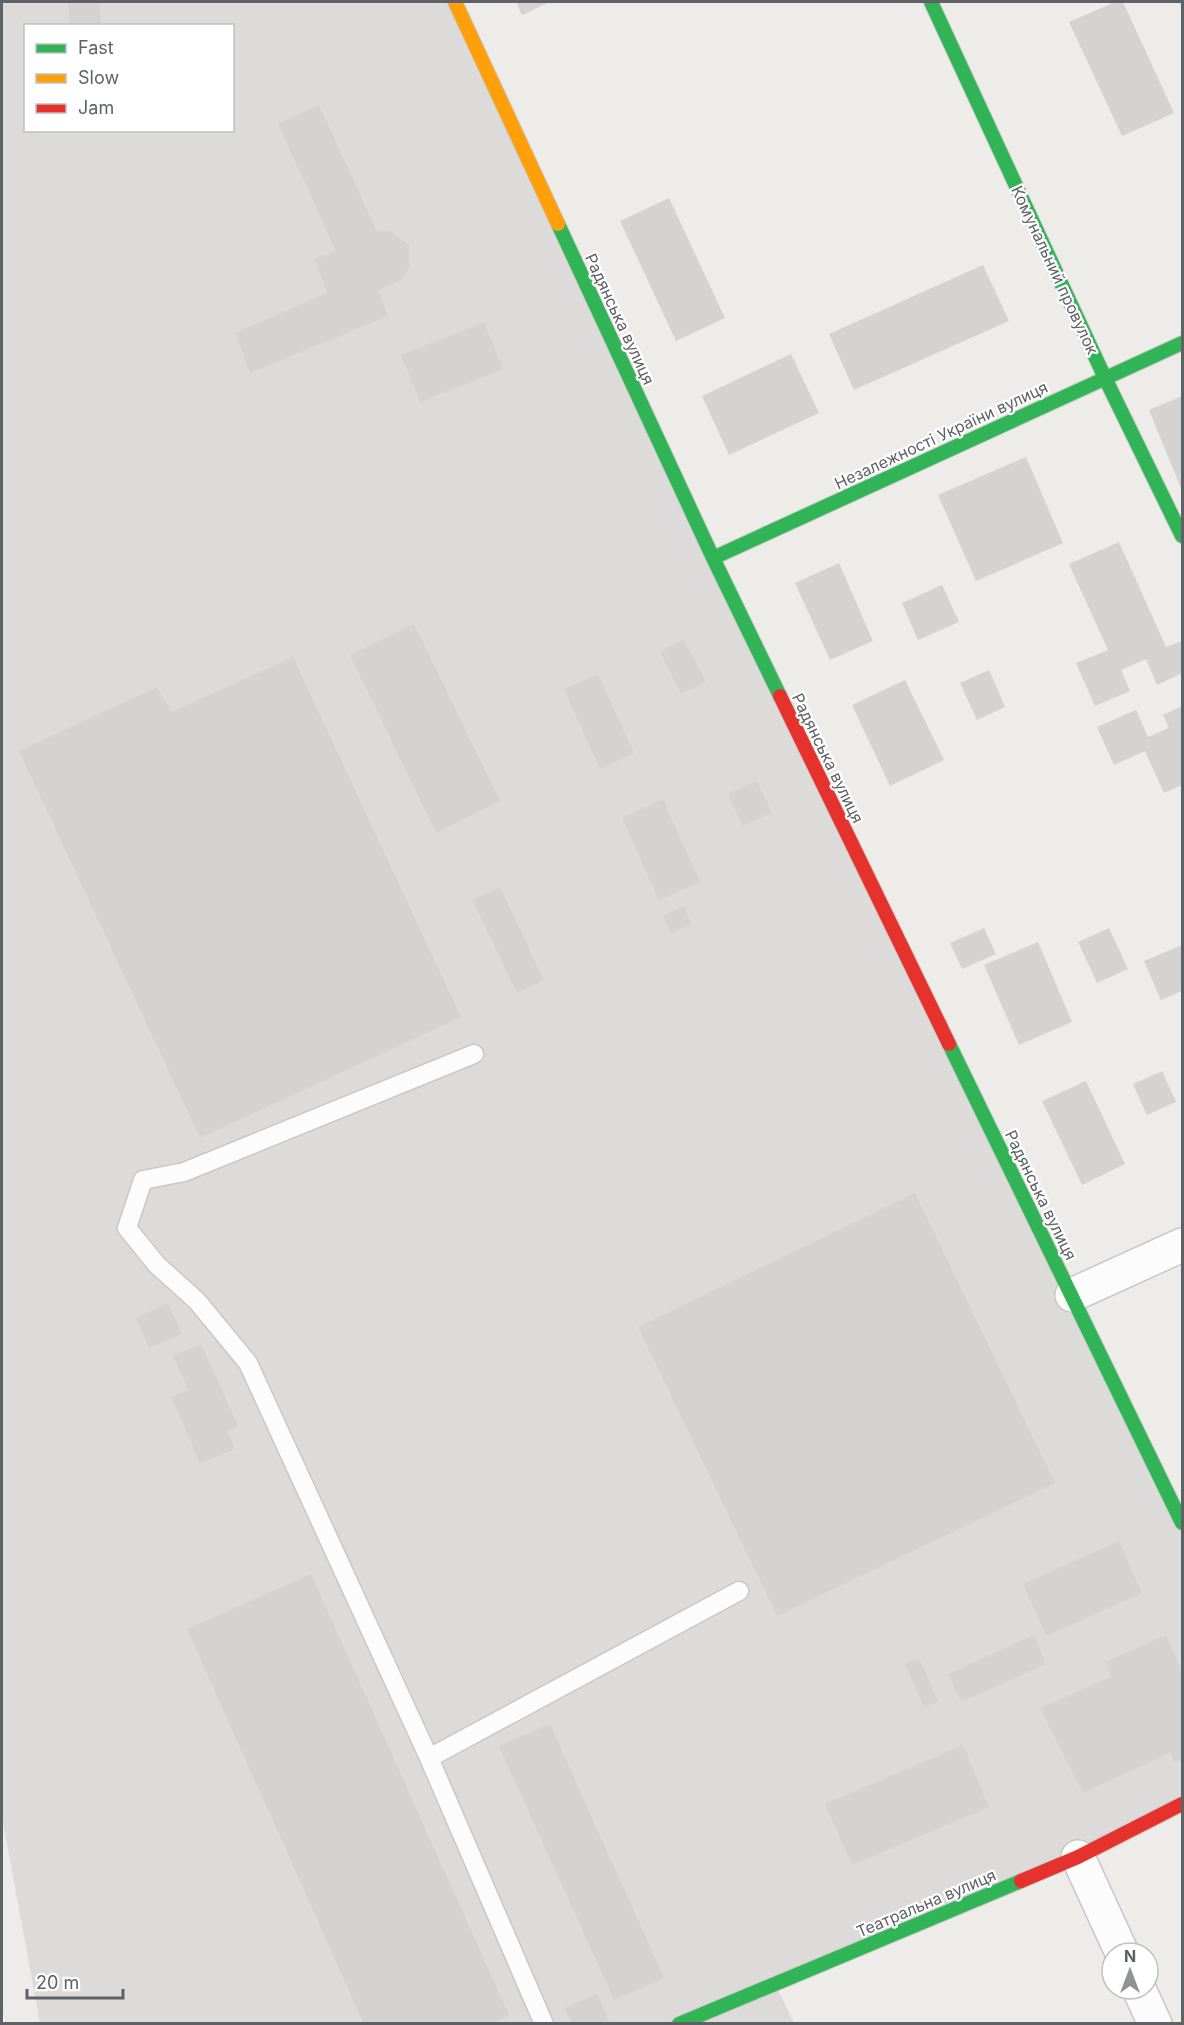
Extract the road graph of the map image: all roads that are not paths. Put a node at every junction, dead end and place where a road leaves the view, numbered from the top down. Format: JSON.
{"nodes":[{"id":1,"x":455,"y":2,"type":"edge"},
{"id":2,"x":931,"y":2,"type":"edge"},
{"id":3,"x":1182,"y":343,"type":"edge"},
{"id":4,"x":1105,"y":378,"type":"junction"},
{"id":5,"x":1182,"y":536,"type":"edge"},
{"id":6,"x":713,"y":558,"type":"junction"},
{"id":7,"x":474,"y":1054,"type":"dead end"},
{"id":8,"x":1182,"y":1245,"type":"edge"},
{"id":9,"x":1072,"y":1295,"type":"junction"},
{"id":10,"x":1182,"y":1523,"type":"edge"},
{"id":11,"x":739,"y":1591,"type":"dead end"},
{"id":12,"x":429,"y":1758,"type":"junction"},
{"id":13,"x":1182,"y":1804,"type":"edge"},
{"id":14,"x":1078,"y":1857,"type":"junction"},
{"id":15,"x":1116,"y":1941,"type":"edge"},
{"id":16,"x":1144,"y":2001,"type":"edge"},
{"id":17,"x":544,"y":2024,"type":"edge"},
{"id":18,"x":679,"y":2024,"type":"edge"},
{"id":19,"x":1155,"y":2024,"type":"edge"}],
"edges":[{"from":1,"to":6,"type":"street","name":"Радянська вулиця"},
{"from":2,"to":4,"type":"street","name":"Комунальний провулок"},
{"from":3,"to":4,"type":"street","name":"Незалежності України вулиця"},
{"from":4,"to":5,"type":"street","name":"Комунальний провулок"},
{"from":4,"to":6,"type":"street","name":"Незалежності України вулиця"},
{"from":6,"to":9,"type":"street","name":"Радянська вулиця"},
{"from":7,"to":12,"type":"lane"},
{"from":8,"to":9,"type":"street"},
{"from":9,"to":10,"type":"street","name":"Радянська вулиця"},
{"from":11,"to":12,"type":"lane"},
{"from":12,"to":17,"type":"lane"},
{"from":13,"to":14,"type":"street","name":"Театральна вулиця"},
{"from":14,"to":15,"type":"street"},
{"from":14,"to":18,"type":"street","name":"Театральна вулиця"},
{"from":16,"to":19,"type":"street"}]}
